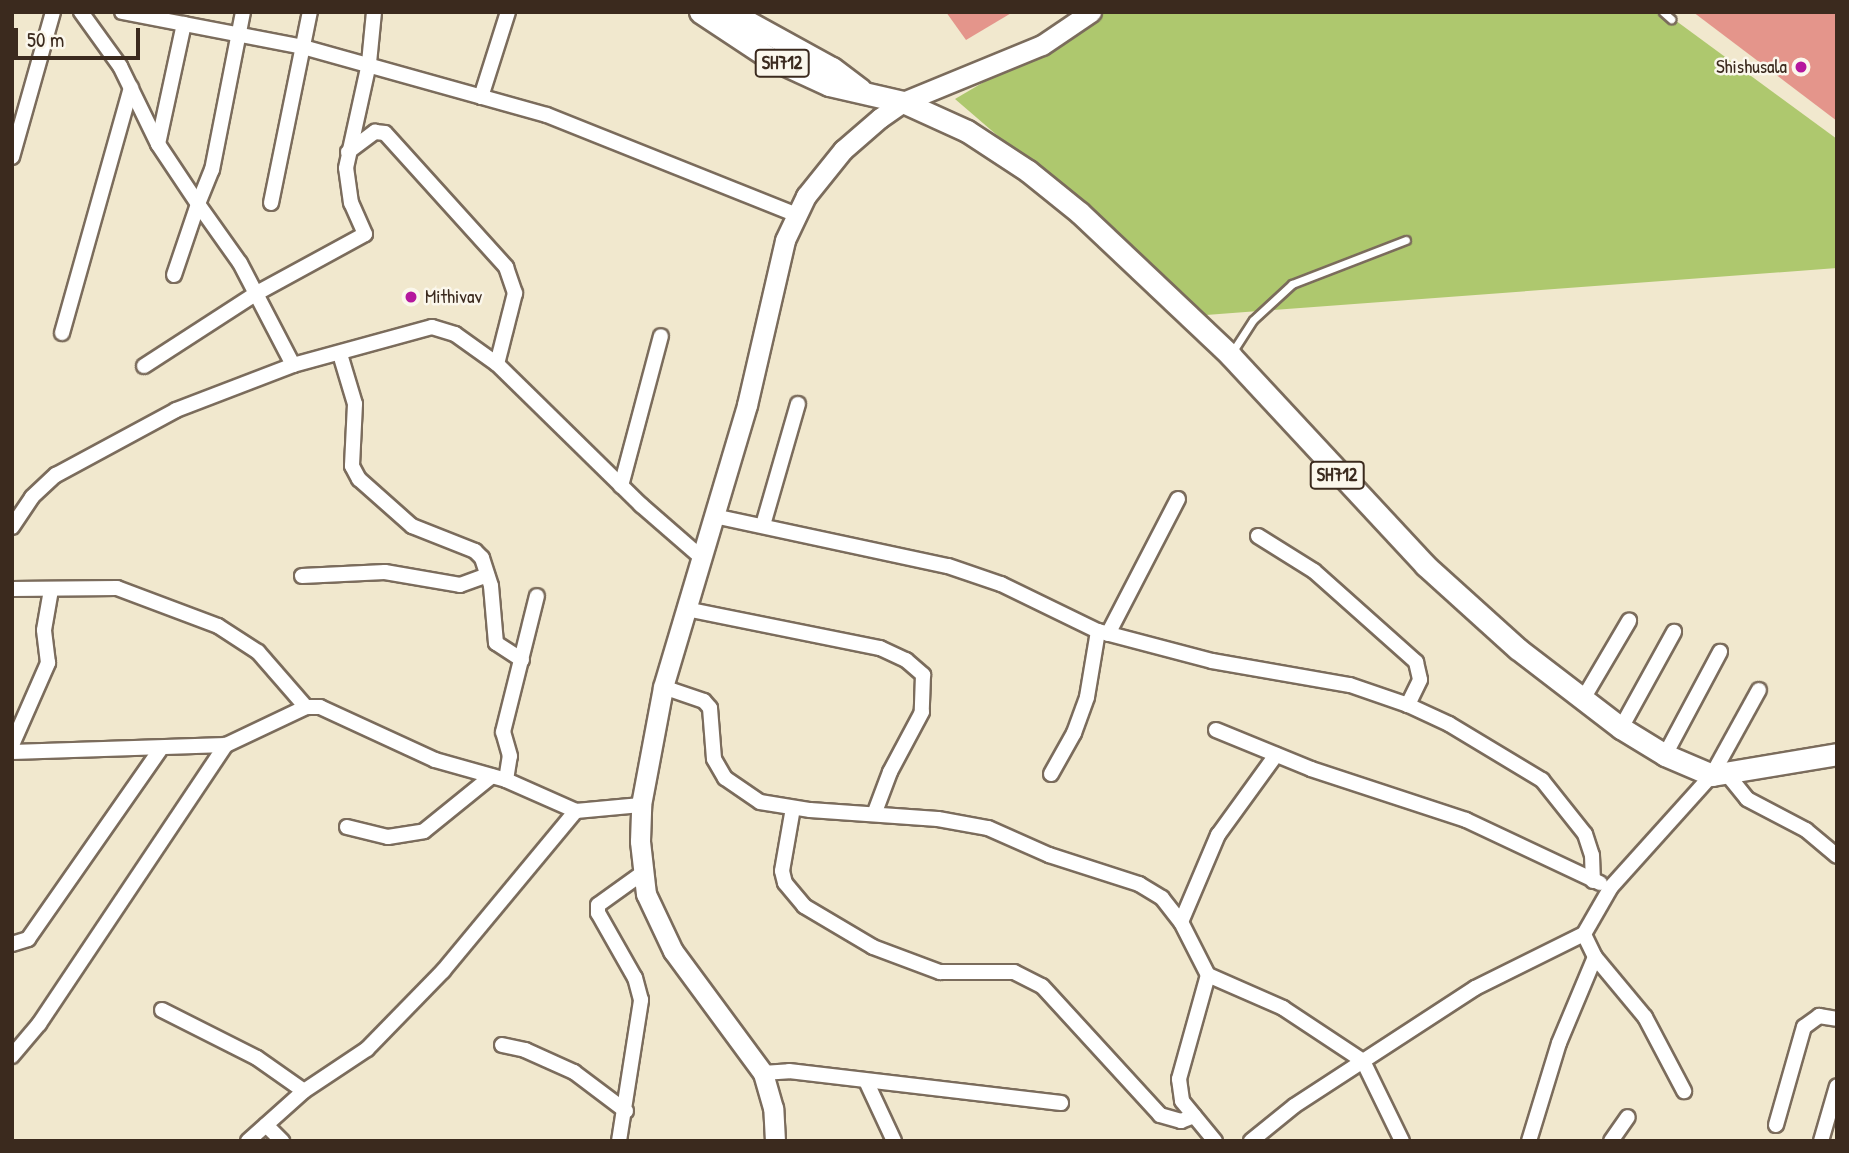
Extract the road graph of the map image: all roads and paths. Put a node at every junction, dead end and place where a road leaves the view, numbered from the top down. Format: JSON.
{"nodes":[{"id":1,"x":53,"y":12,"type":"edge"},
{"id":2,"x":81,"y":12,"type":"edge"},
{"id":3,"x":122,"y":12,"type":"edge"},
{"id":4,"x":243,"y":12,"type":"edge"},
{"id":5,"x":310,"y":12,"type":"edge"},
{"id":6,"x":374,"y":12,"type":"edge"},
{"id":7,"x":508,"y":12,"type":"edge"},
{"id":8,"x":701,"y":12,"type":"edge"},
{"id":9,"x":730,"y":12,"type":"edge"},
{"id":10,"x":1091,"y":12,"type":"edge"},
{"id":11,"x":1663,"y":12,"type":"edge"},
{"id":12,"x":168,"y":16,"type":"edge"},
{"id":13,"x":1671,"y":19,"type":"dead end"},
{"id":14,"x":184,"y":24,"type":"junction"},
{"id":15,"x":239,"y":34,"type":"junction"},
{"id":16,"x":303,"y":47,"type":"junction"},
{"id":17,"x":369,"y":63,"type":"junction"},
{"id":18,"x":131,"y":88,"type":"junction"},
{"id":19,"x":481,"y":97,"type":"junction"},
{"id":20,"x":871,"y":97,"type":"junction"},
{"id":21,"x":903,"y":102,"type":"junction"},
{"id":22,"x":158,"y":144,"type":"junction"},
{"id":23,"x":348,"y":152,"type":"junction"},
{"id":24,"x":12,"y":157,"type":"edge"},
{"id":25,"x":271,"y":203,"type":"dead end"},
{"id":26,"x":198,"y":204,"type":"junction"},
{"id":27,"x":797,"y":215,"type":"junction"},
{"id":28,"x":1406,"y":240,"type":"dead end"},
{"id":29,"x":174,"y":275,"type":"dead end"},
{"id":30,"x":257,"y":293,"type":"junction"},
{"id":31,"x":62,"y":333,"type":"dead end"},
{"id":32,"x":661,"y":336,"type":"dead end"},
{"id":33,"x":340,"y":354,"type":"junction"},
{"id":34,"x":1230,"y":355,"type":"junction"},
{"id":35,"x":497,"y":364,"type":"junction"},
{"id":36,"x":293,"y":365,"type":"junction"},
{"id":37,"x":144,"y":366,"type":"dead end"},
{"id":38,"x":798,"y":404,"type":"dead end"},
{"id":39,"x":621,"y":486,"type":"junction"},
{"id":40,"x":1178,"y":499,"type":"dead end"},
{"id":41,"x":714,"y":516,"type":"junction"},
{"id":42,"x":763,"y":525,"type":"junction"},
{"id":43,"x":12,"y":527,"type":"edge"},
{"id":44,"x":1258,"y":536,"type":"dead end"},
{"id":45,"x":702,"y":558,"type":"junction"},
{"id":46,"x":487,"y":575,"type":"junction"},
{"id":47,"x":302,"y":576,"type":"dead end"},
{"id":48,"x":12,"y":589,"type":"edge"},
{"id":49,"x":51,"y":590,"type":"junction"},
{"id":50,"x":537,"y":596,"type":"dead end"},
{"id":51,"x":686,"y":609,"type":"junction"},
{"id":52,"x":1629,"y":621,"type":"dead end"},
{"id":53,"x":1103,"y":632,"type":"junction"},
{"id":54,"x":1674,"y":632,"type":"dead end"},
{"id":55,"x":1720,"y":652,"type":"dead end"},
{"id":56,"x":522,"y":660,"type":"junction"},
{"id":57,"x":663,"y":687,"type":"junction"},
{"id":58,"x":1759,"y":690,"type":"dead end"},
{"id":59,"x":1583,"y":699,"type":"junction"},
{"id":60,"x":1408,"y":705,"type":"junction"},
{"id":61,"x":306,"y":707,"type":"junction"},
{"id":62,"x":1621,"y":728,"type":"junction"},
{"id":63,"x":1216,"y":730,"type":"dead end"},
{"id":64,"x":12,"y":745,"type":"edge"},
{"id":65,"x":226,"y":745,"type":"junction"},
{"id":66,"x":161,"y":748,"type":"junction"},
{"id":67,"x":12,"y":752,"type":"edge"},
{"id":68,"x":1837,"y":754,"type":"edge"},
{"id":69,"x":1276,"y":755,"type":"junction"},
{"id":70,"x":1665,"y":755,"type":"junction"},
{"id":71,"x":1051,"y":774,"type":"dead end"},
{"id":72,"x":1719,"y":774,"type":"junction"},
{"id":73,"x":499,"y":778,"type":"junction"},
{"id":74,"x":641,"y":805,"type":"junction"},
{"id":75,"x":793,"y":808,"type":"junction"},
{"id":76,"x":576,"y":811,"type":"junction"},
{"id":77,"x":876,"y":813,"type":"junction"},
{"id":78,"x":347,"y":827,"type":"dead end"},
{"id":79,"x":1837,"y":856,"type":"edge"},
{"id":80,"x":644,"y":872,"type":"junction"},
{"id":81,"x":1593,"y":881,"type":"junction"},
{"id":82,"x":1611,"y":887,"type":"junction"},
{"id":83,"x":1181,"y":922,"type":"junction"},
{"id":84,"x":1584,"y":934,"type":"junction"},
{"id":85,"x":12,"y":944,"type":"edge"},
{"id":86,"x":1595,"y":957,"type":"junction"},
{"id":87,"x":1208,"y":975,"type":"junction"},
{"id":88,"x":162,"y":1010,"type":"dead end"},
{"id":89,"x":1837,"y":1019,"type":"edge"},
{"id":90,"x":502,"y":1045,"type":"dead end"},
{"id":91,"x":12,"y":1056,"type":"edge"},
{"id":92,"x":1363,"y":1061,"type":"junction"},
{"id":93,"x":763,"y":1073,"type":"junction"},
{"id":94,"x":867,"y":1083,"type":"junction"},
{"id":95,"x":1837,"y":1086,"type":"edge"},
{"id":96,"x":304,"y":1091,"type":"junction"},
{"id":97,"x":1684,"y":1091,"type":"dead end"},
{"id":98,"x":1061,"y":1103,"type":"dead end"},
{"id":99,"x":626,"y":1111,"type":"junction"},
{"id":100,"x":1194,"y":1116,"type":"junction"},
{"id":101,"x":1628,"y":1117,"type":"dead end"},
{"id":102,"x":265,"y":1125,"type":"junction"},
{"id":103,"x":1776,"y":1125,"type":"dead end"},
{"id":104,"x":248,"y":1141,"type":"edge"},
{"id":105,"x":282,"y":1141,"type":"edge"},
{"id":106,"x":619,"y":1141,"type":"edge"},
{"id":107,"x":775,"y":1141,"type":"edge"},
{"id":108,"x":894,"y":1141,"type":"edge"},
{"id":109,"x":1215,"y":1141,"type":"edge"},
{"id":110,"x":1251,"y":1141,"type":"edge"},
{"id":111,"x":1402,"y":1141,"type":"edge"},
{"id":112,"x":1529,"y":1141,"type":"edge"},
{"id":113,"x":1611,"y":1141,"type":"edge"},
{"id":114,"x":1821,"y":1141,"type":"edge"}],
"edges":[{"from":1,"to":24,"type":"street"},
{"from":2,"to":18,"type":"street"},
{"from":3,"to":12,"type":"street"},
{"from":4,"to":15,"type":"street"},
{"from":5,"to":16,"type":"street"},
{"from":6,"to":17,"type":"street"},
{"from":7,"to":19,"type":"street"},
{"from":8,"to":20,"type":"main road","number":"SH712"},
{"from":9,"to":20,"type":"main road","number":"SH712"},
{"from":10,"to":21,"type":"street"},
{"from":11,"to":13,"type":"lane"},
{"from":12,"to":14,"type":"street"},
{"from":14,"to":15,"type":"street"},
{"from":14,"to":22,"type":"street"},
{"from":15,"to":16,"type":"street"},
{"from":15,"to":26,"type":"street"},
{"from":16,"to":17,"type":"street"},
{"from":16,"to":25,"type":"street"},
{"from":17,"to":19,"type":"street"},
{"from":17,"to":23,"type":"street"},
{"from":18,"to":22,"type":"street"},
{"from":18,"to":31,"type":"street"},
{"from":19,"to":27,"type":"street"},
{"from":20,"to":21,"type":"main road","number":"SH712"},
{"from":21,"to":27,"type":"street"},
{"from":21,"to":34,"type":"main road","number":"SH712"},
{"from":22,"to":26,"type":"street"},
{"from":23,"to":30,"type":"street"},
{"from":23,"to":35,"type":"street"},
{"from":26,"to":29,"type":"street"},
{"from":26,"to":30,"type":"street"},
{"from":27,"to":41,"type":"street"},
{"from":28,"to":34,"type":"lane"},
{"from":30,"to":36,"type":"street"},
{"from":30,"to":37,"type":"street"},
{"from":32,"to":39,"type":"street"},
{"from":33,"to":35,"type":"street"},
{"from":33,"to":36,"type":"street"},
{"from":33,"to":46,"type":"street"},
{"from":34,"to":59,"type":"main road","number":"SH712"},
{"from":35,"to":39,"type":"street"},
{"from":36,"to":43,"type":"street"},
{"from":38,"to":42,"type":"street"},
{"from":39,"to":45,"type":"street"},
{"from":40,"to":53,"type":"street"},
{"from":41,"to":42,"type":"street"},
{"from":41,"to":45,"type":"street"},
{"from":42,"to":53,"type":"street"},
{"from":44,"to":60,"type":"street"},
{"from":45,"to":51,"type":"street"},
{"from":46,"to":47,"type":"street"},
{"from":46,"to":56,"type":"street"},
{"from":48,"to":49,"type":"street"},
{"from":49,"to":61,"type":"street"},
{"from":49,"to":64,"type":"street"},
{"from":50,"to":56,"type":"street"},
{"from":51,"to":57,"type":"street"},
{"from":51,"to":77,"type":"street"},
{"from":52,"to":59,"type":"street"},
{"from":53,"to":60,"type":"street"},
{"from":53,"to":71,"type":"street"},
{"from":54,"to":62,"type":"street"},
{"from":55,"to":70,"type":"street"},
{"from":56,"to":73,"type":"street"},
{"from":57,"to":74,"type":"street"},
{"from":57,"to":75,"type":"street"},
{"from":58,"to":72,"type":"street"},
{"from":59,"to":62,"type":"main road","number":"SH712"},
{"from":60,"to":81,"type":"street"},
{"from":61,"to":65,"type":"street"},
{"from":61,"to":73,"type":"street"},
{"from":62,"to":70,"type":"main road","number":"SH712"},
{"from":63,"to":69,"type":"street"},
{"from":65,"to":66,"type":"street"},
{"from":65,"to":91,"type":"street"},
{"from":66,"to":67,"type":"street"},
{"from":66,"to":85,"type":"street"},
{"from":68,"to":72,"type":"main road"},
{"from":69,"to":81,"type":"street"},
{"from":69,"to":83,"type":"street"},
{"from":70,"to":72,"type":"main road","number":"SH712"},
{"from":72,"to":79,"type":"street"},
{"from":72,"to":82,"type":"street"},
{"from":73,"to":76,"type":"street"},
{"from":73,"to":78,"type":"street"},
{"from":74,"to":76,"type":"street"},
{"from":74,"to":80,"type":"street"},
{"from":75,"to":77,"type":"street"},
{"from":75,"to":100,"type":"street"},
{"from":76,"to":96,"type":"street"},
{"from":77,"to":83,"type":"street"},
{"from":80,"to":93,"type":"street"},
{"from":80,"to":99,"type":"street"},
{"from":81,"to":82,"type":"street"},
{"from":82,"to":84,"type":"street"},
{"from":83,"to":87,"type":"street"},
{"from":84,"to":86,"type":"street"},
{"from":84,"to":92,"type":"street"},
{"from":86,"to":97,"type":"street"},
{"from":86,"to":112,"type":"street"},
{"from":87,"to":92,"type":"street"},
{"from":87,"to":100,"type":"street"},
{"from":88,"to":96,"type":"street"},
{"from":89,"to":103,"type":"street"},
{"from":90,"to":99,"type":"street"},
{"from":92,"to":110,"type":"street"},
{"from":92,"to":111,"type":"street"},
{"from":93,"to":94,"type":"street"},
{"from":93,"to":107,"type":"street"},
{"from":94,"to":98,"type":"street"},
{"from":94,"to":108,"type":"street"},
{"from":95,"to":114,"type":"street"},
{"from":96,"to":102,"type":"street"},
{"from":99,"to":106,"type":"street"},
{"from":100,"to":109,"type":"street"},
{"from":101,"to":113,"type":"street"},
{"from":102,"to":104,"type":"street"},
{"from":102,"to":105,"type":"street"}]}
